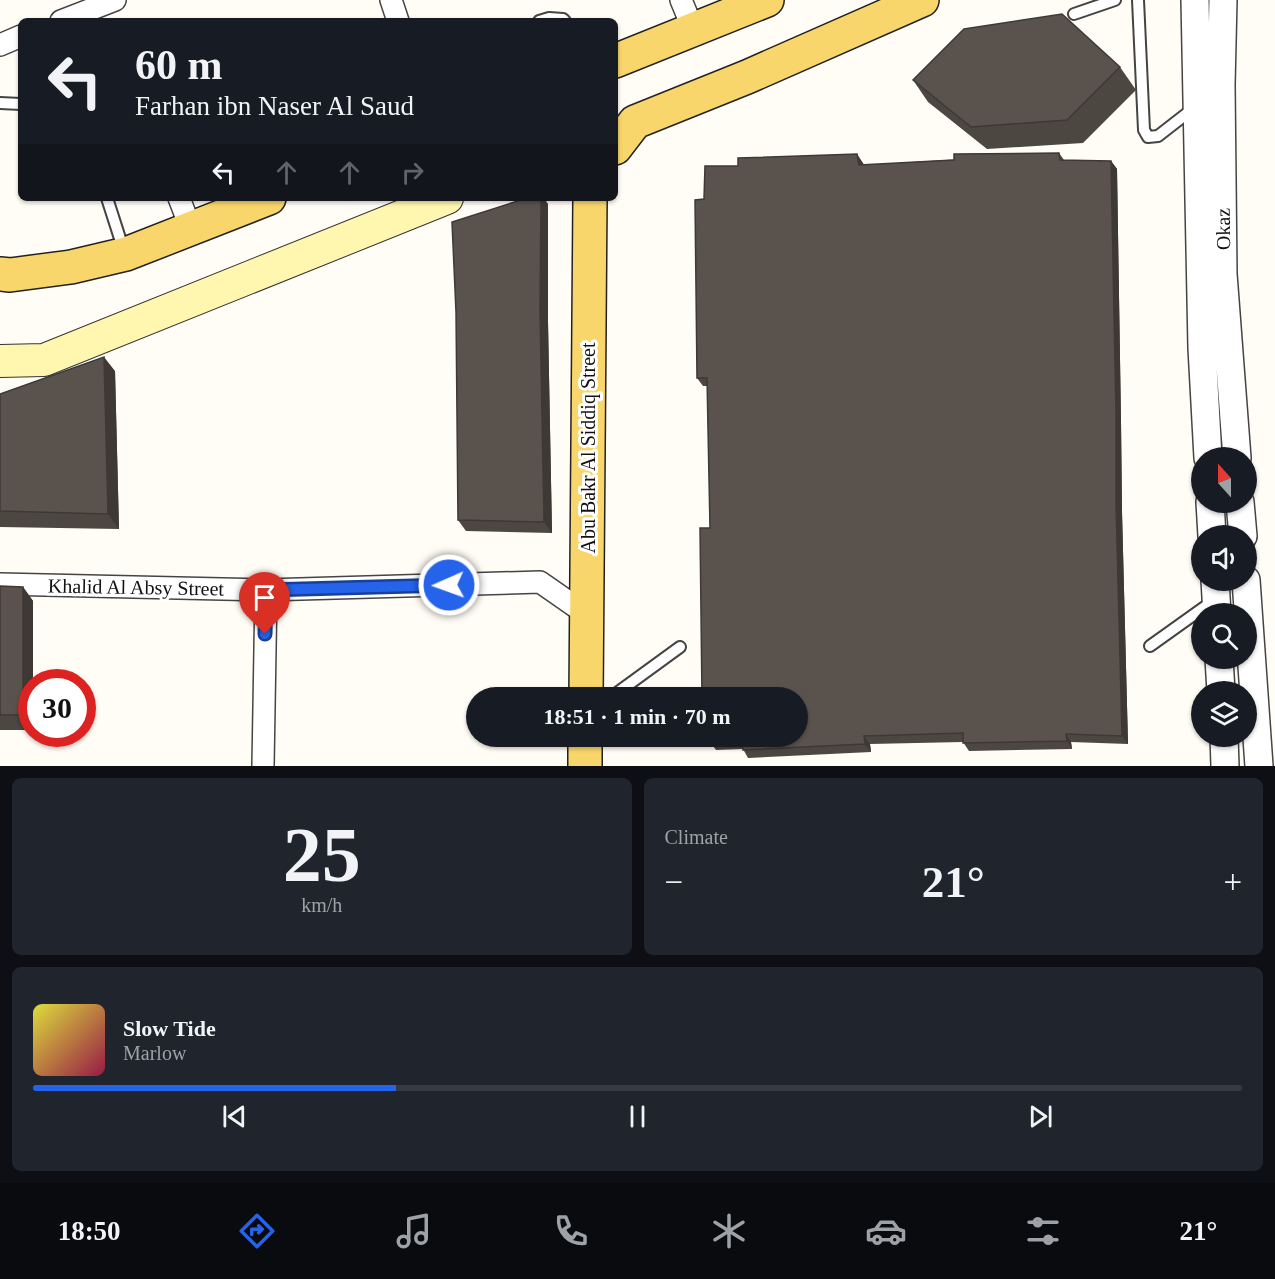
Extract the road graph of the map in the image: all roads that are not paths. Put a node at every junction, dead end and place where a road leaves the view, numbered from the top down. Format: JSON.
{"nodes":[{"id":1,"x":391,"y":0,"type":"edge"},
{"id":2,"x":767,"y":0,"type":"edge"},
{"id":3,"x":922,"y":0,"type":"edge"},
{"id":4,"x":1115,"y":0,"type":"edge"},
{"id":5,"x":1138,"y":0,"type":"edge"},
{"id":6,"x":1195,"y":0,"type":"edge"},
{"id":7,"x":1223,"y":0,"type":"edge"},
{"id":8,"x":109,"y":8,"type":"edge"},
{"id":9,"x":704,"y":14,"type":"edge"},
{"id":10,"x":1074,"y":14,"type":"dead end"},
{"id":11,"x":72,"y":18,"type":"edge"},
{"id":12,"x":397,"y":18,"type":"edge"},
{"id":13,"x":18,"y":37,"type":"edge"},
{"id":14,"x":0,"y":45,"type":"edge"},
{"id":15,"x":618,"y":59,"type":"edge"},
{"id":16,"x":0,"y":103,"type":"edge"},
{"id":17,"x":18,"y":104,"type":"edge"},
{"id":18,"x":1197,"y":105,"type":"junction"},
{"id":19,"x":625,"y":126,"type":"edge"},
{"id":20,"x":618,"y":141,"type":"edge"},
{"id":21,"x":108,"y":201,"type":"edge"},
{"id":22,"x":179,"y":201,"type":"edge"},
{"id":23,"x":261,"y":201,"type":"edge"},
{"id":24,"x":440,"y":201,"type":"edge"},
{"id":25,"x":590,"y":201,"type":"edge"},
{"id":26,"x":191,"y":229,"type":"junction"},
{"id":27,"x":126,"y":254,"type":"junction"},
{"id":28,"x":0,"y":274,"type":"edge"},
{"id":29,"x":0,"y":362,"type":"edge"},
{"id":30,"x":1207,"y":447,"type":"edge"},
{"id":31,"x":1236,"y":447,"type":"edge"},
{"id":32,"x":0,"y":584,"type":"edge"},
{"id":33,"x":266,"y":590,"type":"junction"},
{"id":34,"x":1247,"y":591,"type":"edge"},
{"id":35,"x":1216,"y":598,"type":"edge"},
{"id":36,"x":586,"y":614,"type":"junction"},
{"id":37,"x":1150,"y":646,"type":"dead end"},
{"id":38,"x":680,"y":647,"type":"dead end"},
{"id":39,"x":585,"y":687,"type":"edge"},
{"id":40,"x":625,"y":687,"type":"edge"},
{"id":41,"x":585,"y":747,"type":"edge"},
{"id":42,"x":1225,"y":747,"type":"edge"},
{"id":43,"x":263,"y":766,"type":"edge"},
{"id":44,"x":585,"y":766,"type":"edge"},
{"id":45,"x":1226,"y":766,"type":"edge"},
{"id":46,"x":1259,"y":766,"type":"edge"}],
"edges":[{"from":1,"to":12,"type":"street"},
{"from":2,"to":9,"type":"main road"},
{"from":3,"to":19,"type":"main road"},
{"from":4,"to":10,"type":"lane"},
{"from":5,"to":18,"type":"lane"},
{"from":6,"to":18,"type":"street"},
{"from":7,"to":31,"type":"street","name":"Okaz"},
{"from":8,"to":11,"type":"street"},
{"from":9,"to":15,"type":"main road"},
{"from":13,"to":14,"type":"street"},
{"from":16,"to":17,"type":"lane"},
{"from":18,"to":30,"type":"street"},
{"from":19,"to":20,"type":"main road"},
{"from":21,"to":27,"type":"lane"},
{"from":22,"to":26,"type":"street"},
{"from":23,"to":26,"type":"main road"},
{"from":24,"to":29,"type":"main road"},
{"from":25,"to":36,"type":"main road","name":"Abu Bakr Al Siddiq Street"},
{"from":26,"to":27,"type":"main road"},
{"from":27,"to":28,"type":"main road"},
{"from":32,"to":33,"type":"street","name":"Khalid Al Absy Street"},
{"from":33,"to":36,"type":"street","name":"Khalid Al Absy Street"},
{"from":33,"to":43,"type":"street"},
{"from":34,"to":46,"type":"street"},
{"from":35,"to":37,"type":"lane"},
{"from":36,"to":39,"type":"main road","name":"Abu Bakr Al Siddiq Street"},
{"from":38,"to":40,"type":"lane"},
{"from":41,"to":44,"type":"main road"},
{"from":42,"to":45,"type":"street"}]}
